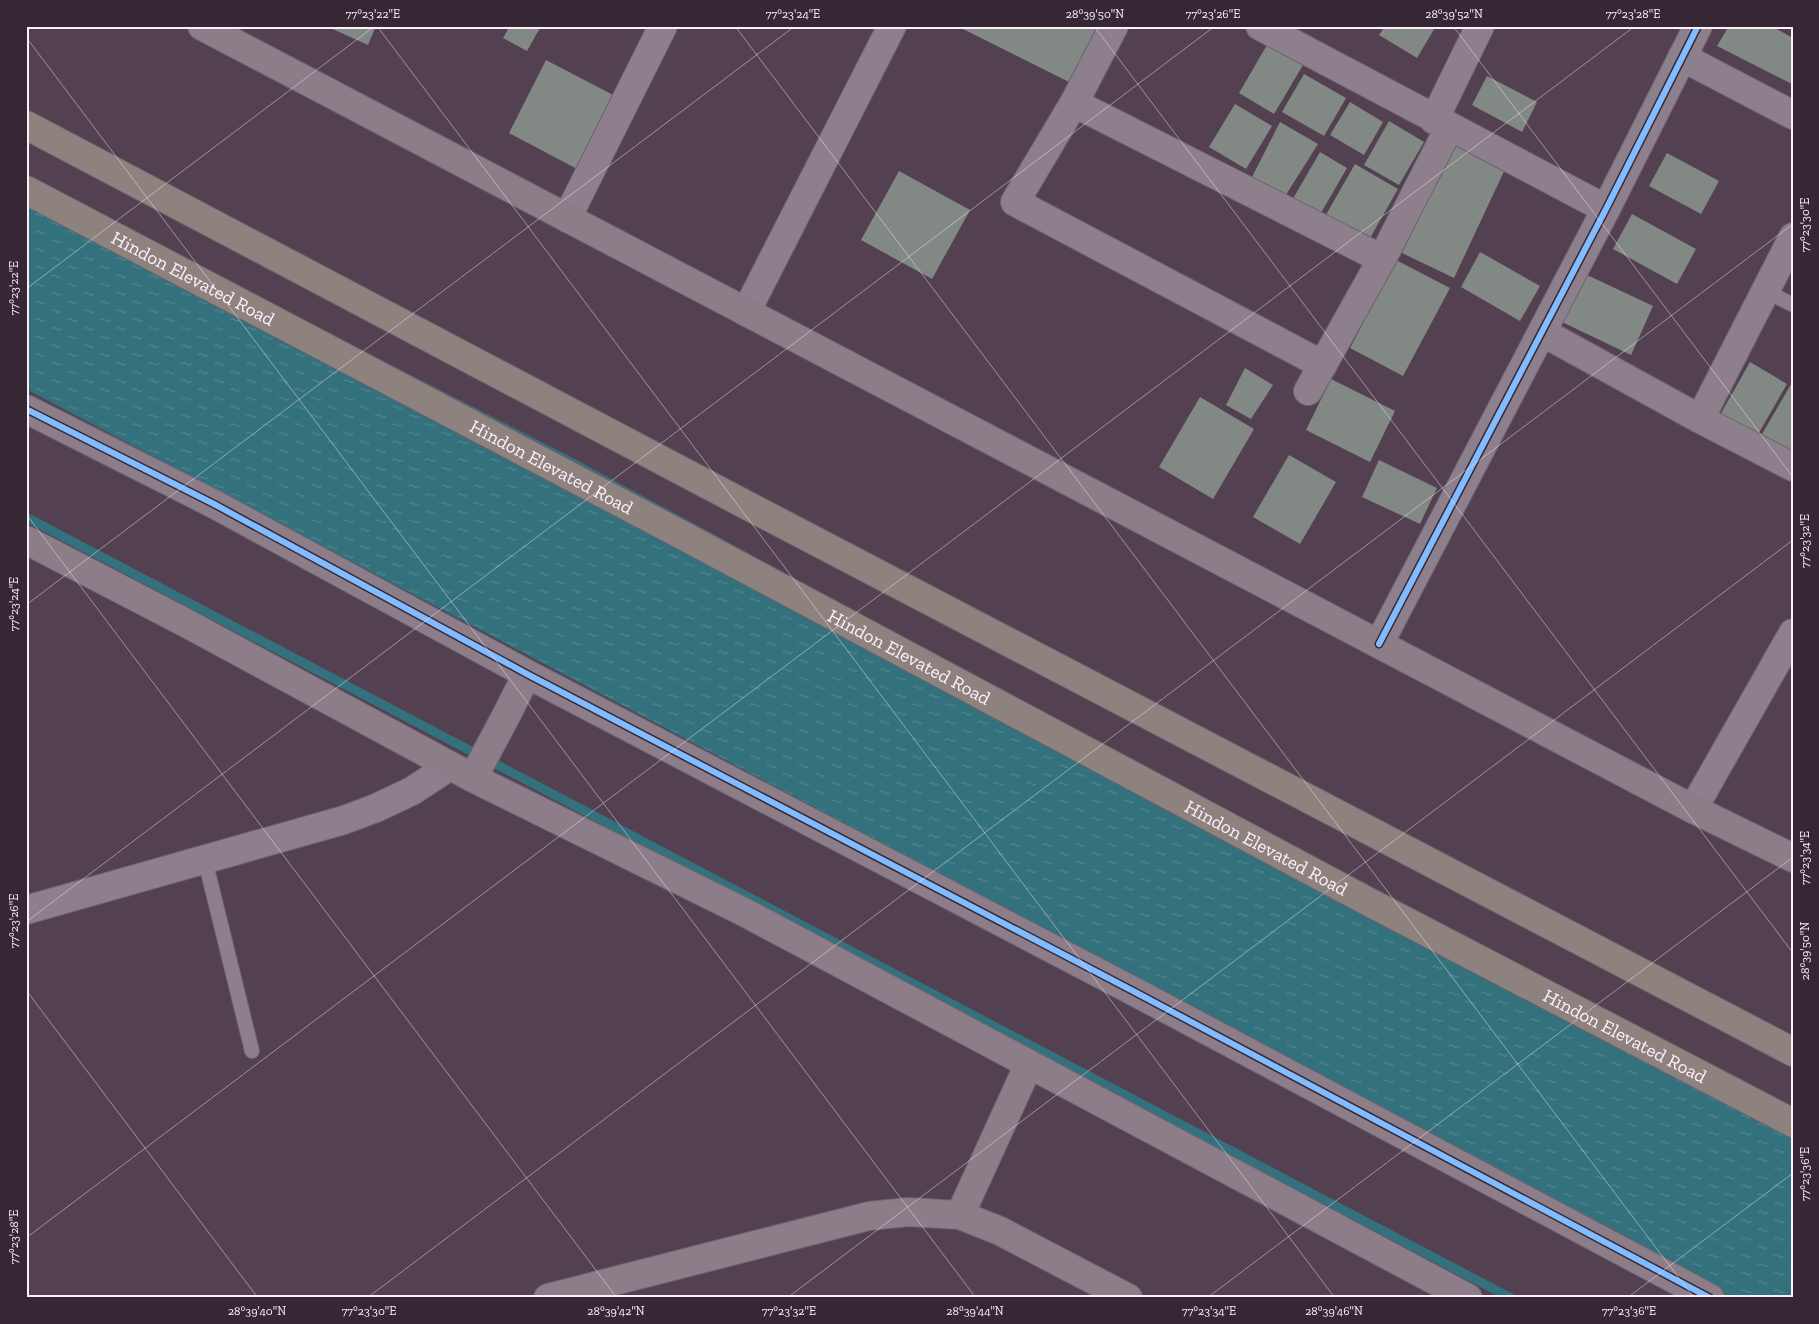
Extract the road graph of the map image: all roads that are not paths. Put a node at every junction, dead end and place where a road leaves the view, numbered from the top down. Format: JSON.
{"nodes":[{"id":1,"x":202,"y":26,"type":"edge"},
{"id":2,"x":892,"y":26,"type":"edge"},
{"id":3,"x":1114,"y":26,"type":"edge"},
{"id":4,"x":1480,"y":26,"type":"edge"},
{"id":5,"x":1698,"y":26,"type":"edge"},
{"id":6,"x":661,"y":27,"type":"edge"},
{"id":7,"x":1272,"y":29,"type":"edge"},
{"id":8,"x":1682,"y":57,"type":"junction"},
{"id":9,"x":1074,"y":103,"type":"junction"},
{"id":10,"x":1793,"y":115,"type":"edge"},
{"id":11,"x":1442,"y":124,"type":"junction"},
{"id":12,"x":26,"y":125,"type":"edge"},
{"id":13,"x":26,"y":190,"type":"edge"},
{"id":14,"x":1606,"y":209,"type":"junction"},
{"id":15,"x":568,"y":218,"type":"junction"},
{"id":16,"x":1793,"y":237,"type":"edge"},
{"id":17,"x":1382,"y":259,"type":"junction"},
{"id":18,"x":1766,"y":292,"type":"junction"},
{"id":19,"x":1793,"y":305,"type":"edge"},
{"id":20,"x":746,"y":312,"type":"junction"},
{"id":21,"x":1542,"y":332,"type":"junction"},
{"id":22,"x":1322,"y":365,"type":"junction"},
{"id":23,"x":1308,"y":391,"type":"dead end"},
{"id":24,"x":26,"y":409,"type":"edge"},
{"id":25,"x":1700,"y":419,"type":"junction"},
{"id":26,"x":1793,"y":467,"type":"edge"},
{"id":27,"x":26,"y":540,"type":"edge"},
{"id":28,"x":1793,"y":633,"type":"edge"},
{"id":29,"x":1379,"y":644,"type":"junction"},
{"id":30,"x":527,"y":674,"type":"junction"},
{"id":31,"x":468,"y":769,"type":"junction"},
{"id":32,"x":1693,"y":809,"type":"junction"},
{"id":33,"x":1793,"y":858,"type":"edge"},
{"id":34,"x":205,"y":860,"type":"junction"},
{"id":35,"x":26,"y":910,"type":"edge"},
{"id":36,"x":252,"y":1051,"type":"dead end"},
{"id":37,"x":1793,"y":1052,"type":"edge"},
{"id":38,"x":1030,"y":1064,"type":"junction"},
{"id":39,"x":1793,"y":1122,"type":"edge"},
{"id":40,"x":960,"y":1215,"type":"junction"},
{"id":41,"x":548,"y":1298,"type":"edge"},
{"id":42,"x":1128,"y":1298,"type":"edge"},
{"id":43,"x":1468,"y":1298,"type":"edge"},
{"id":44,"x":1710,"y":1298,"type":"edge"}],
"edges":[{"from":1,"to":15,"type":"street"},
{"from":2,"to":20,"type":"street"},
{"from":3,"to":9,"type":"street"},
{"from":4,"to":11,"type":"street"},
{"from":5,"to":8,"type":"street"},
{"from":6,"to":15,"type":"street"},
{"from":7,"to":11,"type":"street"},
{"from":8,"to":10,"type":"street"},
{"from":8,"to":14,"type":"street"},
{"from":9,"to":17,"type":"street"},
{"from":9,"to":22,"type":"street"},
{"from":11,"to":14,"type":"street"},
{"from":11,"to":17,"type":"street"},
{"from":12,"to":37,"type":"highway"},
{"from":13,"to":39,"type":"highway","name":"Hindon Elevated Road"},
{"from":14,"to":21,"type":"street"},
{"from":15,"to":20,"type":"street"},
{"from":16,"to":18,"type":"street"},
{"from":17,"to":22,"type":"street"},
{"from":18,"to":19,"type":"lane"},
{"from":18,"to":25,"type":"street"},
{"from":20,"to":29,"type":"street"},
{"from":21,"to":25,"type":"street"},
{"from":21,"to":29,"type":"street"},
{"from":22,"to":23,"type":"street"},
{"from":24,"to":30,"type":"street"},
{"from":25,"to":26,"type":"street"},
{"from":27,"to":31,"type":"street"},
{"from":28,"to":32,"type":"street"},
{"from":29,"to":32,"type":"street"},
{"from":30,"to":31,"type":"street"},
{"from":30,"to":44,"type":"street"},
{"from":31,"to":34,"type":"street"},
{"from":31,"to":38,"type":"street"},
{"from":32,"to":33,"type":"street"},
{"from":34,"to":35,"type":"street"},
{"from":34,"to":36,"type":"lane"},
{"from":38,"to":40,"type":"street"},
{"from":38,"to":43,"type":"street"},
{"from":40,"to":41,"type":"street"},
{"from":40,"to":42,"type":"street"}]}
